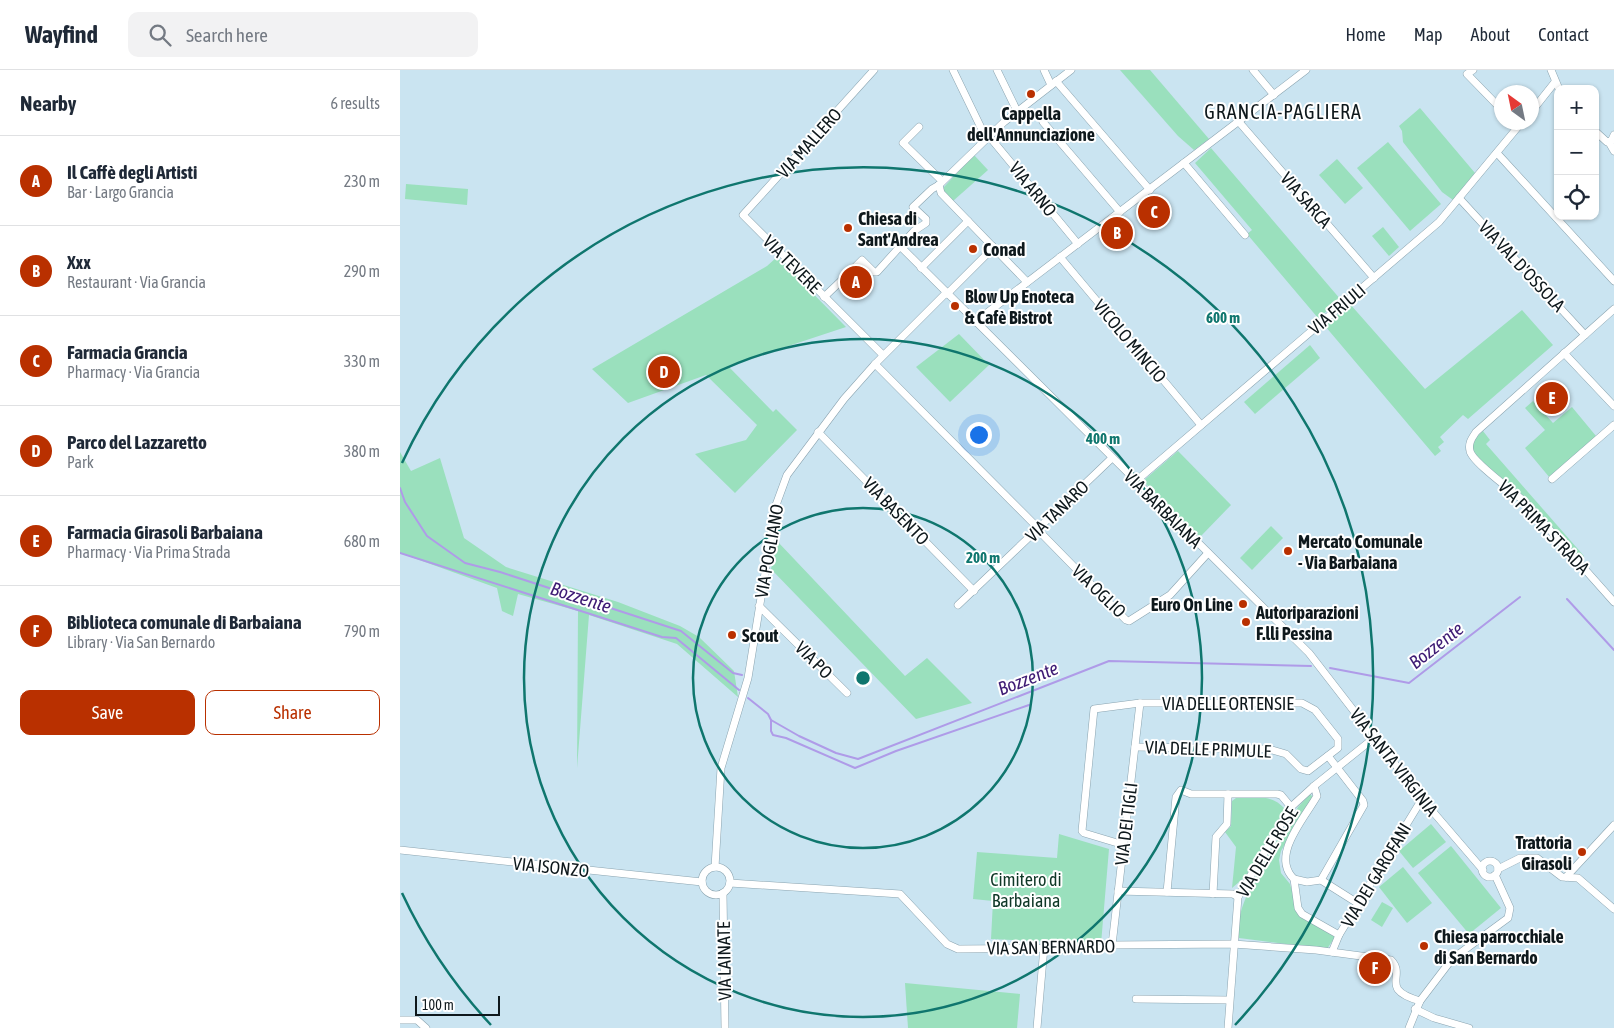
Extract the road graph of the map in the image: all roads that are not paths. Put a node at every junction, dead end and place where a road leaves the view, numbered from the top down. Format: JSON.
{"nodes":[{"id":1,"x":874,"y":70,"type":"edge"},
{"id":2,"x":953,"y":70,"type":"edge"},
{"id":3,"x":997,"y":70,"type":"edge"},
{"id":4,"x":1044,"y":70,"type":"edge"},
{"id":5,"x":1071,"y":70,"type":"edge"},
{"id":6,"x":1253,"y":70,"type":"edge"},
{"id":7,"x":1306,"y":70,"type":"edge"},
{"id":8,"x":1473,"y":70,"type":"edge"},
{"id":9,"x":1551,"y":70,"type":"edge"},
{"id":10,"x":1054,"y":83,"type":"junction"},
{"id":11,"x":1557,"y":85,"type":"edge"},
{"id":12,"x":1554,"y":89,"type":"edge"},
{"id":13,"x":1274,"y":95,"type":"junction"},
{"id":14,"x":1494,"y":102,"type":"edge"},
{"id":15,"x":1539,"y":104,"type":"edge"},
{"id":16,"x":1017,"y":111,"type":"junction"},
{"id":17,"x":1043,"y":122,"type":"dead end"},
{"id":18,"x":1238,"y":122,"type":"junction"},
{"id":19,"x":919,"y":127,"type":"dead end"},
{"id":20,"x":1513,"y":130,"type":"edge"},
{"id":21,"x":1599,"y":134,"type":"edge"},
{"id":22,"x":987,"y":136,"type":"junction"},
{"id":23,"x":1612,"y":138,"type":"edge"},
{"id":24,"x":1614,"y":151,"type":"edge"},
{"id":25,"x":1496,"y":153,"type":"junction"},
{"id":26,"x":1184,"y":163,"type":"junction"},
{"id":27,"x":941,"y":183,"type":"junction"},
{"id":28,"x":1150,"y":190,"type":"junction"},
{"id":29,"x":1459,"y":198,"type":"junction"},
{"id":30,"x":1120,"y":212,"type":"junction"},
{"id":31,"x":743,"y":215,"type":"joint"},
{"id":32,"x":968,"y":221,"type":"junction"},
{"id":33,"x":1244,"y":234,"type":"dead end"},
{"id":34,"x":1078,"y":244,"type":"junction"},
{"id":35,"x":900,"y":246,"type":"junction"},
{"id":36,"x":992,"y":246,"type":"junction"},
{"id":37,"x":1060,"y":257,"type":"junction"},
{"id":38,"x":921,"y":268,"type":"junction"},
{"id":39,"x":851,"y":271,"type":"dead end"},
{"id":40,"x":1374,"y":278,"type":"junction"},
{"id":41,"x":843,"y":279,"type":"dead end"},
{"id":42,"x":1614,"y":281,"type":"edge"},
{"id":43,"x":1027,"y":282,"type":"junction"},
{"id":44,"x":946,"y":293,"type":"junction"},
{"id":45,"x":824,"y":297,"type":"junction"},
{"id":46,"x":1614,"y":309,"type":"edge"},
{"id":47,"x":975,"y":322,"type":"junction"},
{"id":48,"x":1585,"y":335,"type":"junction"},
{"id":49,"x":1564,"y":354,"type":"junction"},
{"id":50,"x":883,"y":355,"type":"junction"},
{"id":51,"x":875,"y":364,"type":"junction"},
{"id":52,"x":1614,"y":406,"type":"edge"},
{"id":53,"x":1201,"y":425,"type":"junction"},
{"id":54,"x":1614,"y":425,"type":"edge"},
{"id":55,"x":818,"y":432,"type":"junction"},
{"id":56,"x":1112,"y":458,"type":"junction"},
{"id":57,"x":1552,"y":479,"type":"dead end"},
{"id":58,"x":1136,"y":481,"type":"junction"},
{"id":59,"x":1038,"y":529,"type":"junction"},
{"id":60,"x":1208,"y":553,"type":"junction"},
{"id":61,"x":974,"y":591,"type":"junction"},
{"id":62,"x":1614,"y":602,"type":"edge"},
{"id":63,"x":958,"y":605,"type":"dead end"},
{"id":64,"x":760,"y":606,"type":"junction"},
{"id":65,"x":1320,"y":667,"type":"joint"},
{"id":66,"x":847,"y":693,"type":"dead end"},
{"id":67,"x":1140,"y":703,"type":"junction"},
{"id":68,"x":1374,"y":738,"type":"junction"},
{"id":69,"x":1135,"y":747,"type":"junction"},
{"id":70,"x":1328,"y":756,"type":"junction"},
{"id":71,"x":1337,"y":768,"type":"junction"},
{"id":72,"x":1314,"y":786,"type":"junction"},
{"id":73,"x":1228,"y":794,"type":"junction"},
{"id":74,"x":1422,"y":800,"type":"junction"},
{"id":75,"x":1291,"y":807,"type":"junction"},
{"id":76,"x":1614,"y":825,"type":"edge"},
{"id":77,"x":1124,"y":845,"type":"junction"},
{"id":78,"x":400,"y":850,"type":"edge"},
{"id":79,"x":1471,"y":855,"type":"junction"},
{"id":80,"x":715,"y":867,"type":"junction"},
{"id":81,"x":1494,"y":867,"type":"junction"},
{"id":82,"x":1483,"y":870,"type":"junction"},
{"id":83,"x":1575,"y":870,"type":"junction"},
{"id":84,"x":1566,"y":877,"type":"junction"},
{"id":85,"x":1578,"y":878,"type":"junction"},
{"id":86,"x":1294,"y":879,"type":"junction"},
{"id":87,"x":1321,"y":880,"type":"junction"},
{"id":88,"x":702,"y":882,"type":"junction"},
{"id":89,"x":730,"y":883,"type":"junction"},
{"id":90,"x":1118,"y":891,"type":"junction"},
{"id":91,"x":1167,"y":892,"type":"junction"},
{"id":92,"x":723,"y":893,"type":"junction"},
{"id":93,"x":1213,"y":894,"type":"junction"},
{"id":94,"x":1238,"y":897,"type":"junction"},
{"id":95,"x":1359,"y":904,"type":"junction"},
{"id":96,"x":1614,"y":909,"type":"edge"},
{"id":97,"x":1339,"y":935,"type":"junction"},
{"id":98,"x":1233,"y":944,"type":"junction"},
{"id":99,"x":1112,"y":945,"type":"junction"},
{"id":100,"x":1044,"y":947,"type":"junction"},
{"id":101,"x":1332,"y":952,"type":"junction"},
{"id":102,"x":1136,"y":999,"type":"dead end"},
{"id":103,"x":1229,"y":1000,"type":"junction"},
{"id":104,"x":1420,"y":1001,"type":"junction"},
{"id":105,"x":1415,"y":1009,"type":"junction"},
{"id":106,"x":400,"y":1020,"type":"edge"},
{"id":107,"x":426,"y":1028,"type":"edge"},
{"id":108,"x":725,"y":1028,"type":"edge"},
{"id":109,"x":1037,"y":1028,"type":"edge"},
{"id":110,"x":1228,"y":1028,"type":"edge"},
{"id":111,"x":1409,"y":1028,"type":"edge"},
{"id":112,"x":1469,"y":1028,"type":"edge"}],
"edges":[{"from":1,"to":31,"type":"street","name":"VIA MALLERO"},
{"from":2,"to":22,"type":"street","name":"VIA ARNO"},
{"from":3,"to":16,"type":"street"},
{"from":4,"to":10,"type":"street"},
{"from":5,"to":10,"type":"street"},
{"from":6,"to":13,"type":"street"},
{"from":7,"to":13,"type":"street"},
{"from":8,"to":14,"type":"street"},
{"from":9,"to":11,"type":"street"},
{"from":10,"to":16,"type":"street"},
{"from":10,"to":28,"type":"street"},
{"from":12,"to":15,"type":"street"},
{"from":13,"to":18,"type":"street"},
{"from":16,"to":22,"type":"street"},
{"from":17,"to":30,"type":"street"},
{"from":18,"to":26,"type":"street"},
{"from":18,"to":40,"type":"street","name":"VIA SARCA"},
{"from":19,"to":27,"type":"street"},
{"from":20,"to":25,"type":"street","name":"VIA FRIULI"},
{"from":21,"to":23,"type":"street"},
{"from":22,"to":27,"type":"street"},
{"from":22,"to":34,"type":"street","name":"VIA ARNO"},
{"from":23,"to":24,"type":"street"},
{"from":25,"to":29,"type":"street","name":"VIA FRIULI"},
{"from":25,"to":42,"type":"street"},
{"from":26,"to":28,"type":"street"},
{"from":26,"to":33,"type":"street"},
{"from":27,"to":32,"type":"street"},
{"from":27,"to":35,"type":"street"},
{"from":28,"to":30,"type":"street"},
{"from":29,"to":40,"type":"street","name":"VIA FRIULI"},
{"from":29,"to":48,"type":"street","name":"VIA VAL D'OSSOLA"},
{"from":30,"to":34,"type":"street"},
{"from":31,"to":45,"type":"street","name":"VIA TEVERE"},
{"from":32,"to":36,"type":"street"},
{"from":32,"to":38,"type":"street"},
{"from":34,"to":37,"type":"street"},
{"from":35,"to":38,"type":"street","name":"VIA BARBAIANA"},
{"from":35,"to":39,"type":"street"},
{"from":36,"to":43,"type":"street"},
{"from":36,"to":44,"type":"street","name":"VIA POGLIANO"},
{"from":37,"to":43,"type":"street"},
{"from":37,"to":53,"type":"street","name":"VICOLO MINCIO"},
{"from":38,"to":44,"type":"street","name":"VIA BARBAIANA"},
{"from":40,"to":53,"type":"street","name":"VIA FRIULI"},
{"from":41,"to":45,"type":"street"},
{"from":43,"to":47,"type":"street"},
{"from":44,"to":47,"type":"street","name":"VIA BARBAIANA"},
{"from":44,"to":50,"type":"street","name":"VIA POGLIANO"},
{"from":45,"to":50,"type":"street","name":"VIA TEVERE"},
{"from":46,"to":48,"type":"street","name":"VIA PRIMA STRADA"},
{"from":47,"to":56,"type":"street","name":"VIA BARBAIANA"},
{"from":48,"to":49,"type":"street","name":"VIA PRIMA STRADA"},
{"from":49,"to":52,"type":"street"},
{"from":49,"to":62,"type":"street","name":"VIA PRIMA STRADA"},
{"from":50,"to":51,"type":"street","name":"VIA POGLIANO"},
{"from":51,"to":55,"type":"street","name":"VIA POGLIANO"},
{"from":51,"to":59,"type":"street"},
{"from":53,"to":58,"type":"street","name":"VIA FRIULI"},
{"from":54,"to":57,"type":"street"},
{"from":55,"to":61,"type":"street","name":"VIA BASENTO"},
{"from":55,"to":64,"type":"street","name":"VIA POGLIANO"},
{"from":56,"to":58,"type":"street","name":"VIA BARBAIANA"},
{"from":56,"to":59,"type":"street","name":"VIA TANARO"},
{"from":58,"to":60,"type":"street","name":"VIA BARBAIANA"},
{"from":59,"to":60,"type":"street","name":"VIA OGLIO"},
{"from":59,"to":61,"type":"street","name":"VIA TANARO"},
{"from":60,"to":65,"type":"street","name":"VIA BARBAIANA"},
{"from":61,"to":63,"type":"street","name":"VIA TANARO"},
{"from":64,"to":66,"type":"street","name":"VIA PO"},
{"from":64,"to":80,"type":"street","name":"VIA POGLIANO"},
{"from":65,"to":68,"type":"street","name":"VIA SANTA VIRGINIA"},
{"from":67,"to":69,"type":"street","name":"VIA DEI TIGLI"},
{"from":67,"to":70,"type":"street","name":"VIA DELLE ORTENSIE"},
{"from":67,"to":77,"type":"street"},
{"from":68,"to":71,"type":"street","name":"VIA DELLE ROSE"},
{"from":68,"to":74,"type":"street","name":"VIA SANTA VIRGINIA"},
{"from":69,"to":70,"type":"street","name":"VIA DELLE PRIMULE"},
{"from":69,"to":77,"type":"street","name":"VIA DEI TIGLI"},
{"from":70,"to":71,"type":"street"},
{"from":71,"to":72,"type":"street","name":"VIA DELLE ROSE"},
{"from":71,"to":87,"type":"street"},
{"from":72,"to":75,"type":"street","name":"VIA DELLE ROSE"},
{"from":72,"to":86,"type":"street"},
{"from":73,"to":75,"type":"street"},
{"from":73,"to":91,"type":"street"},
{"from":73,"to":93,"type":"street"},
{"from":74,"to":79,"type":"street","name":"VIA SANTA VIRGINIA"},
{"from":74,"to":95,"type":"street","name":"VIA DEI GAROFANI"},
{"from":75,"to":94,"type":"street","name":"VIA DELLE ROSE"},
{"from":76,"to":83,"type":"street"},
{"from":77,"to":90,"type":"street","name":"VIA DEI TIGLI"},
{"from":78,"to":88,"type":"street","name":"VIA ISONZO"},
{"from":79,"to":81,"type":"street","name":"VIA SANTA VIRGINIA"},
{"from":79,"to":82,"type":"street","name":"VIA SANTA VIRGINIA"},
{"from":80,"to":88,"type":"street"},
{"from":80,"to":89,"type":"street"},
{"from":81,"to":82,"type":"street"},
{"from":81,"to":82,"type":"street"},
{"from":81,"to":84,"type":"street"},
{"from":81,"to":104,"type":"street"},
{"from":83,"to":84,"type":"street"},
{"from":83,"to":85,"type":"street"},
{"from":84,"to":85,"type":"street"},
{"from":85,"to":96,"type":"street"},
{"from":86,"to":87,"type":"street"},
{"from":86,"to":97,"type":"street"},
{"from":87,"to":95,"type":"street"},
{"from":88,"to":92,"type":"street"},
{"from":89,"to":92,"type":"street"},
{"from":89,"to":100,"type":"street","name":"VIA SAN BERNARDO"},
{"from":90,"to":91,"type":"street"},
{"from":90,"to":99,"type":"street","name":"VIA DEI TIGLI"},
{"from":91,"to":93,"type":"street"},
{"from":92,"to":108,"type":"street","name":"VIA LAINATE"},
{"from":93,"to":94,"type":"street"},
{"from":94,"to":98,"type":"street","name":"VIA DELLE ROSE"},
{"from":95,"to":97,"type":"street","name":"VIA DEI GAROFANI"},
{"from":97,"to":101,"type":"street","name":"VIA DEI GAROFANI"},
{"from":98,"to":99,"type":"street","name":"VIA SAN BERNARDO"},
{"from":98,"to":101,"type":"street","name":"VIA SAN BERNARDO"},
{"from":98,"to":103,"type":"street","name":"VIA DELLE ROSE"},
{"from":99,"to":100,"type":"street","name":"VIA SAN BERNARDO"},
{"from":100,"to":109,"type":"street"},
{"from":101,"to":104,"type":"street","name":"VIA SAN BERNARDO"},
{"from":102,"to":103,"type":"street"},
{"from":103,"to":110,"type":"street","name":"VIA DELLE ROSE"},
{"from":104,"to":105,"type":"street"},
{"from":105,"to":111,"type":"street"},
{"from":105,"to":112,"type":"street"},
{"from":106,"to":107,"type":"street"}]}
